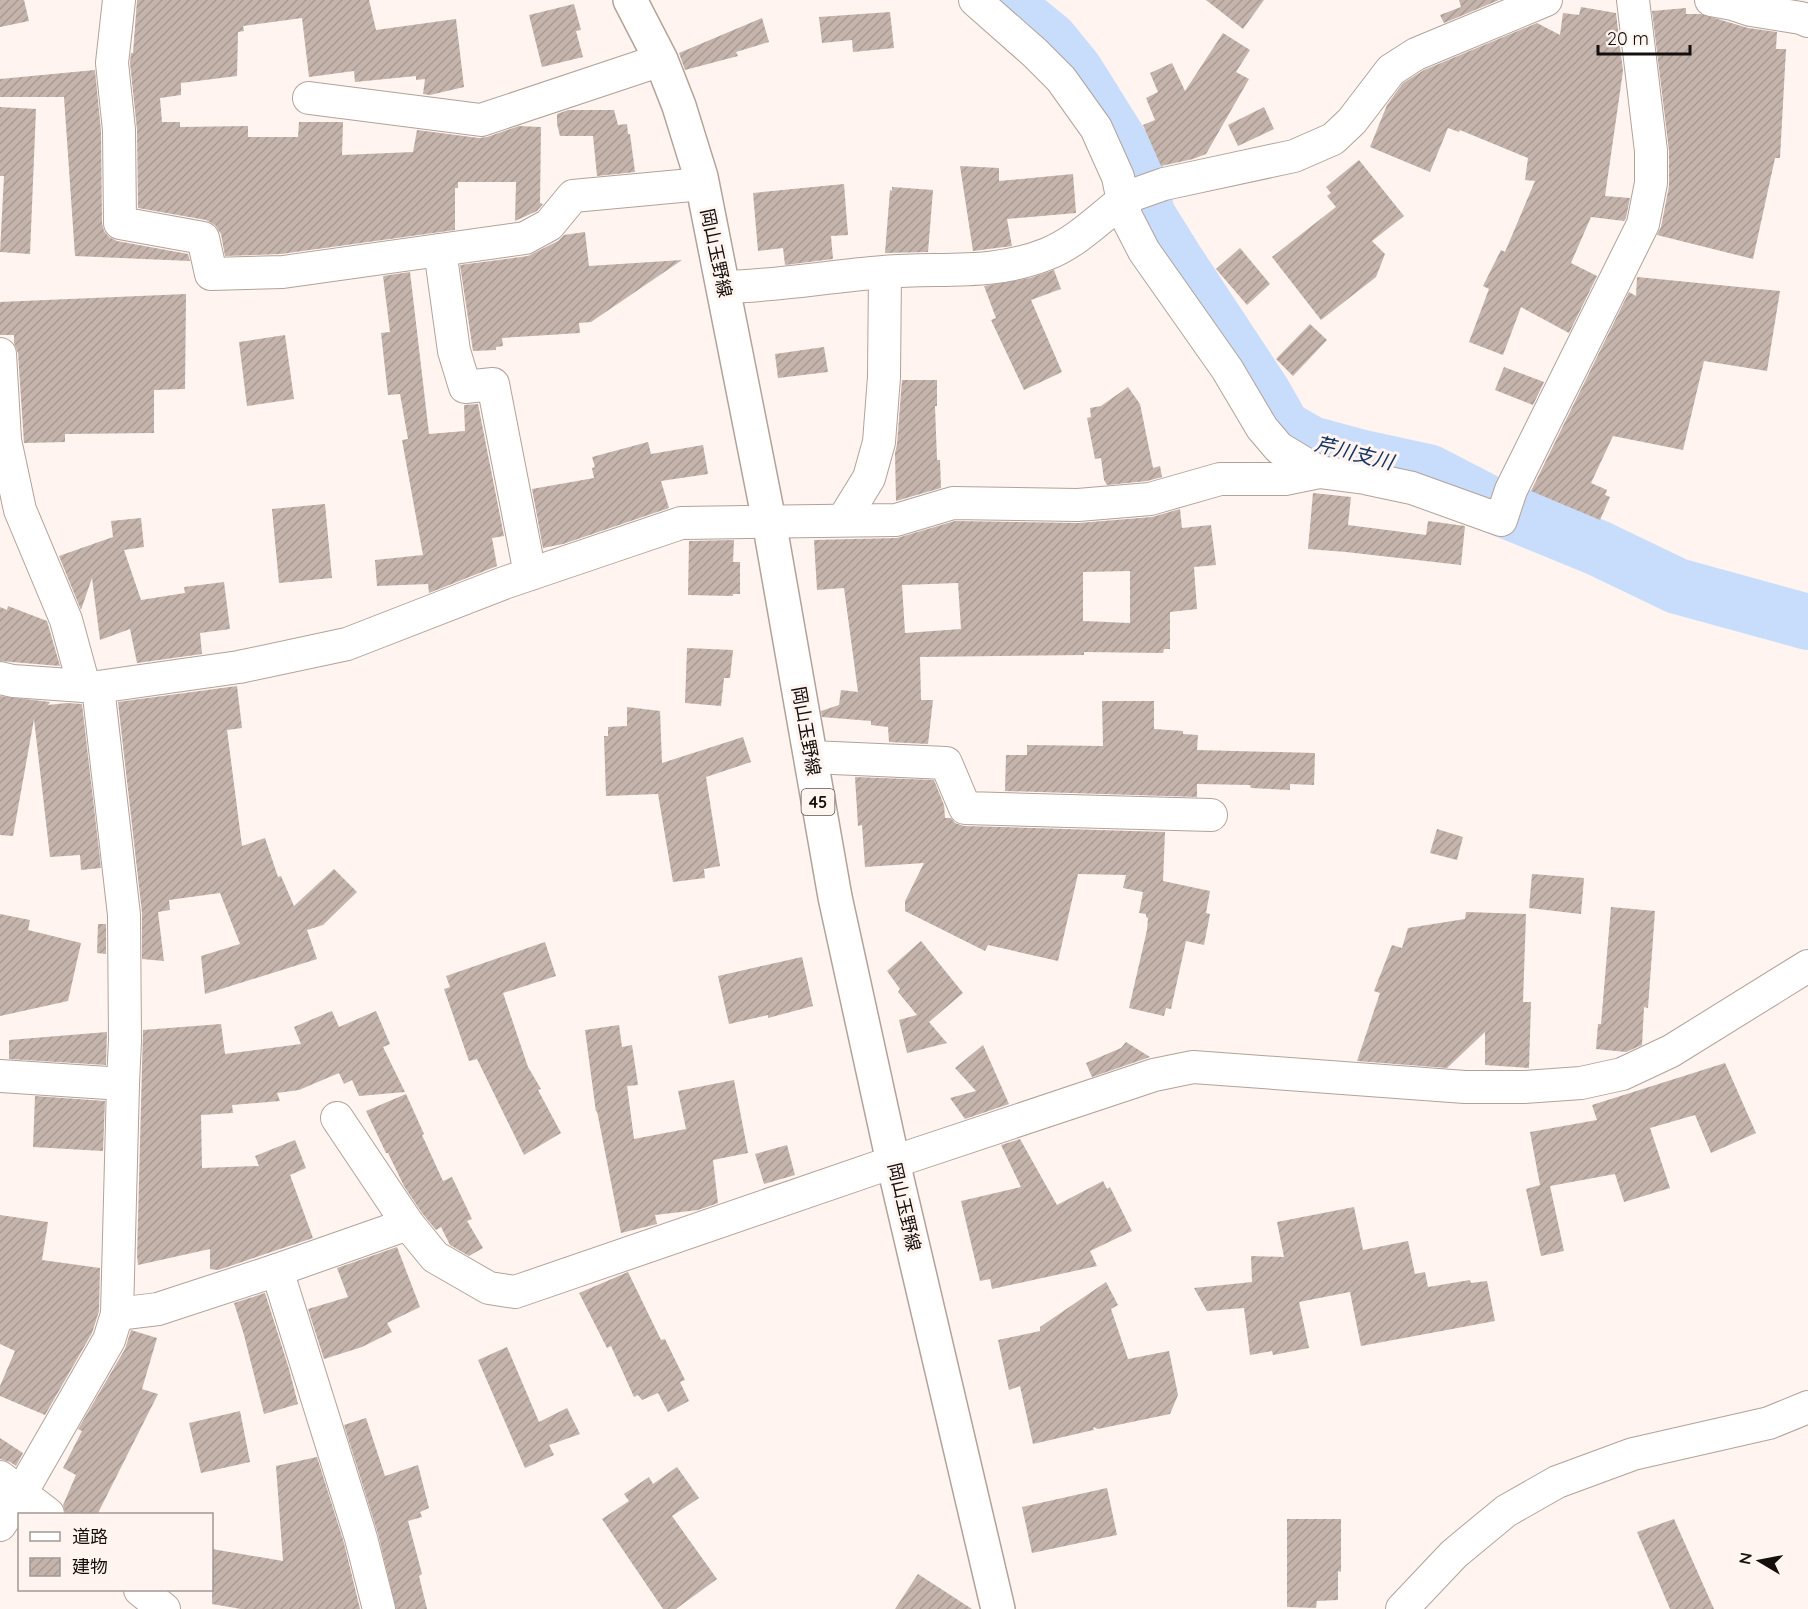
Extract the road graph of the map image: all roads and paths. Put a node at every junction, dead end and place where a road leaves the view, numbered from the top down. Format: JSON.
{"nodes":[{"id":1,"x":119,"y":0,"type":"edge"},
{"id":2,"x":630,"y":0,"type":"edge"},
{"id":3,"x":975,"y":0,"type":"edge"},
{"id":4,"x":1546,"y":0,"type":"edge"},
{"id":5,"x":1633,"y":0,"type":"edge"},
{"id":6,"x":1711,"y":0,"type":"edge"},
{"id":7,"x":1808,"y":21,"type":"edge"},
{"id":8,"x":661,"y":60,"type":"junction"},
{"id":9,"x":309,"y":98,"type":"dead end"},
{"id":10,"x":702,"y":184,"type":"junction"},
{"id":11,"x":1126,"y":199,"type":"junction"},
{"id":12,"x":440,"y":250,"type":"junction"},
{"id":13,"x":885,"y":272,"type":"junction"},
{"id":14,"x":724,"y":287,"type":"junction"},
{"id":15,"x":0,"y":354,"type":"edge"},
{"id":16,"x":3,"y":440,"type":"edge"},
{"id":17,"x":1319,"y":472,"type":"junction"},
{"id":18,"x":843,"y":520,"type":"junction"},
{"id":19,"x":769,"y":521,"type":"junction"},
{"id":20,"x":530,"y":574,"type":"junction"},
{"id":21,"x":0,"y":678,"type":"edge"},
{"id":22,"x":91,"y":686,"type":"junction"},
{"id":23,"x":811,"y":757,"type":"junction"},
{"id":24,"x":1211,"y":815,"type":"dead end"},
{"id":25,"x":1808,"y":966,"type":"edge"},
{"id":26,"x":0,"y":1076,"type":"edge"},
{"id":27,"x":123,"y":1084,"type":"junction"},
{"id":28,"x":337,"y":1118,"type":"dead end"},
{"id":29,"x":893,"y":1162,"type":"junction"},
{"id":30,"x":408,"y":1224,"type":"junction"},
{"id":31,"x":278,"y":1270,"type":"junction"},
{"id":32,"x":117,"y":1314,"type":"junction"},
{"id":33,"x":1808,"y":1407,"type":"edge"},
{"id":34,"x":10,"y":1485,"type":"edge"},
{"id":35,"x":45,"y":1513,"type":"edge"},
{"id":36,"x":0,"y":1525,"type":"edge"},
{"id":37,"x":141,"y":1591,"type":"edge"},
{"id":38,"x":164,"y":1609,"type":"edge"},
{"id":39,"x":379,"y":1609,"type":"edge"},
{"id":40,"x":998,"y":1609,"type":"edge"},
{"id":41,"x":1402,"y":1609,"type":"edge"}],
"edges":[{"from":1,"to":12,"type":"street"},
{"from":2,"to":8,"type":"main road","name":"岡山玉野線","number":"45"},
{"from":3,"to":11,"type":"street"},
{"from":4,"to":11,"type":"street"},
{"from":5,"to":17,"type":"street"},
{"from":6,"to":7,"type":"street"},
{"from":8,"to":9,"type":"street"},
{"from":8,"to":10,"type":"main road","name":"岡山玉野線","number":"45"},
{"from":10,"to":12,"type":"street"},
{"from":10,"to":14,"type":"main road","name":"岡山玉野線","number":"45"},
{"from":11,"to":13,"type":"street"},
{"from":11,"to":17,"type":"street"},
{"from":12,"to":20,"type":"street"},
{"from":13,"to":14,"type":"street"},
{"from":13,"to":18,"type":"street"},
{"from":14,"to":19,"type":"main road","name":"岡山玉野線","number":"45"},
{"from":15,"to":16,"type":"street"},
{"from":16,"to":22,"type":"street"},
{"from":17,"to":18,"type":"street"},
{"from":18,"to":19,"type":"street"},
{"from":19,"to":20,"type":"street"},
{"from":19,"to":23,"type":"main road","name":"岡山玉野線","number":"45"},
{"from":20,"to":22,"type":"street"},
{"from":21,"to":22,"type":"street"},
{"from":22,"to":27,"type":"street"},
{"from":23,"to":24,"type":"street"},
{"from":23,"to":29,"type":"main road","name":"岡山玉野線","number":"45"},
{"from":25,"to":29,"type":"street"},
{"from":26,"to":27,"type":"street"},
{"from":27,"to":32,"type":"street"},
{"from":28,"to":30,"type":"street"},
{"from":29,"to":30,"type":"street"},
{"from":29,"to":40,"type":"main road","name":"岡山玉野線","number":"45"},
{"from":30,"to":31,"type":"street"},
{"from":31,"to":32,"type":"street"},
{"from":31,"to":39,"type":"street"},
{"from":32,"to":34,"type":"street"},
{"from":33,"to":41,"type":"street"},
{"from":34,"to":35,"type":"street"},
{"from":34,"to":36,"type":"street"},
{"from":37,"to":38,"type":"street"}]}
